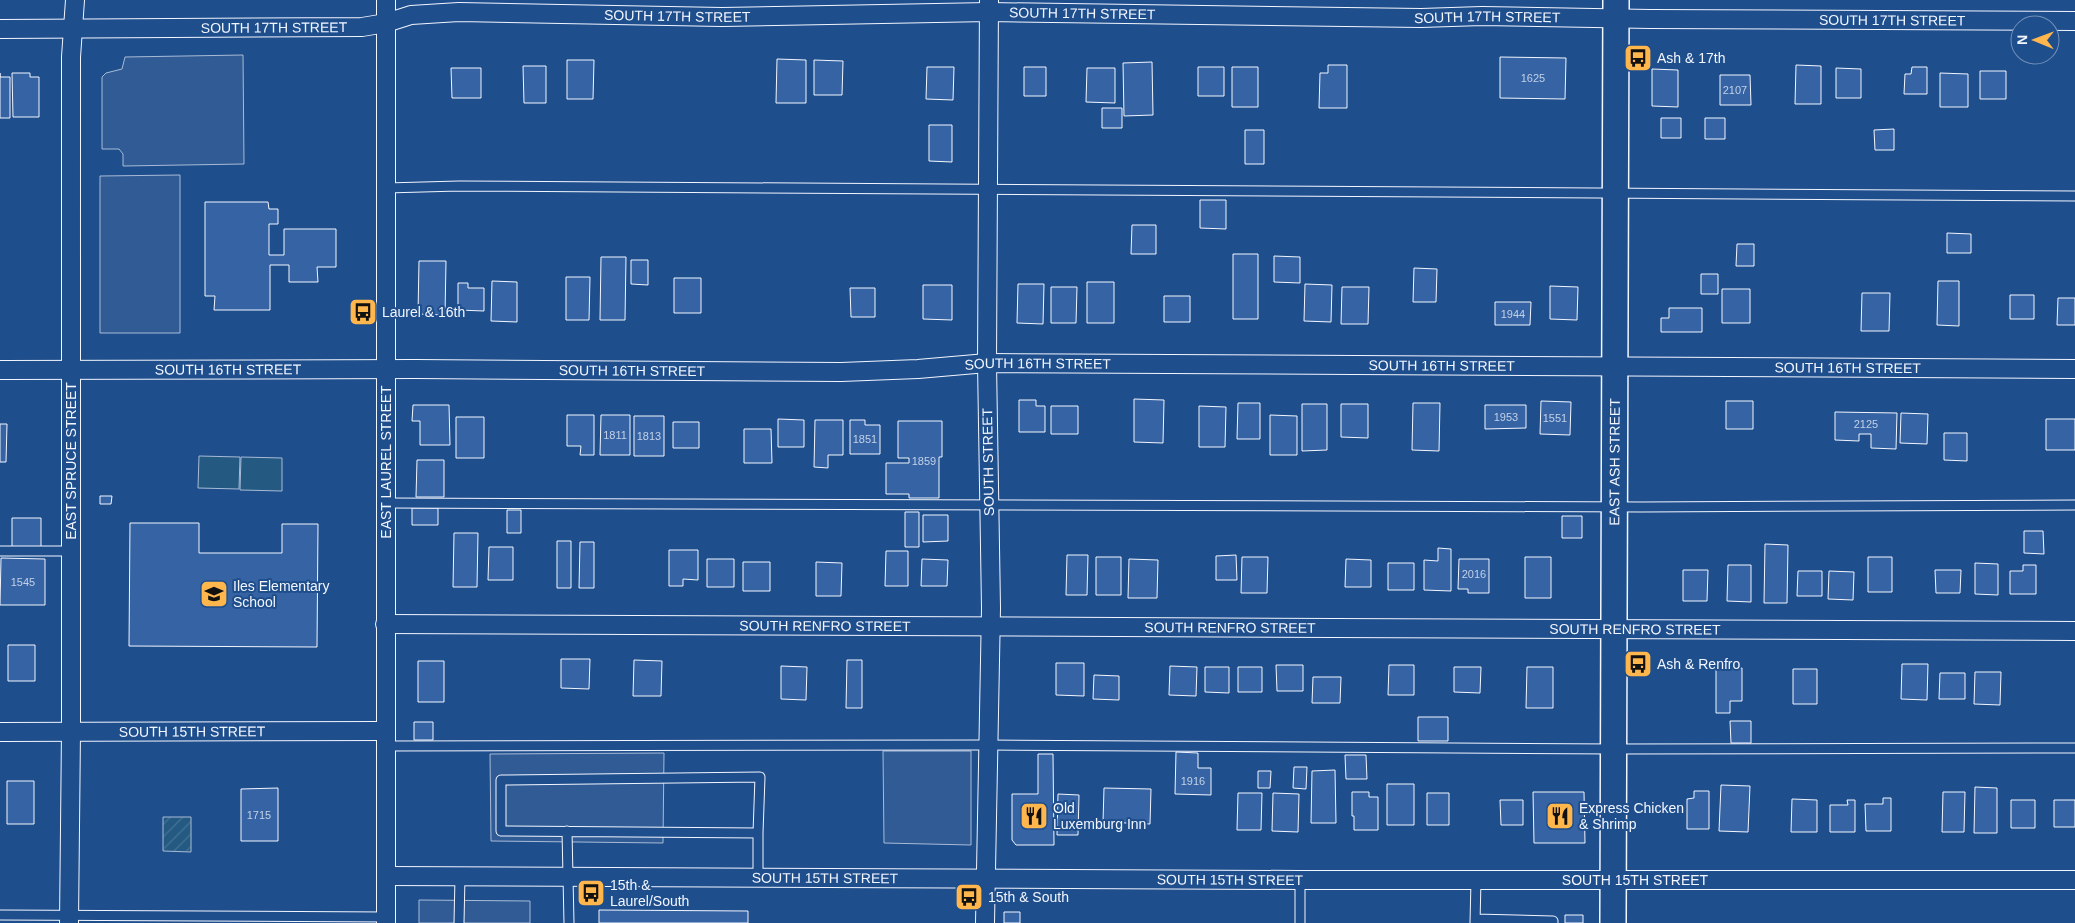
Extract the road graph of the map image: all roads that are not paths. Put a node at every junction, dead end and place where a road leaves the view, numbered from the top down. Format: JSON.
{"nodes":[{"id":1,"x":75,"y":0,"type":"edge"},
{"id":2,"x":386,"y":0,"type":"edge"},
{"id":3,"x":989,"y":6,"type":"edge"},
{"id":4,"x":1616,"y":9,"type":"edge"},
{"id":5,"x":2075,"y":22,"type":"edge"},
{"id":6,"x":386,"y":24,"type":"junction"},
{"id":7,"x":73,"y":28,"type":"junction"},
{"id":8,"x":0,"y":29,"type":"edge"},
{"id":9,"x":386,"y":188,"type":"junction"},
{"id":10,"x":987,"y":189,"type":"junction"},
{"id":11,"x":1616,"y":192,"type":"junction"},
{"id":12,"x":2075,"y":196,"type":"edge"},
{"id":13,"x":987,"y":362,"type":"junction"},
{"id":14,"x":1616,"y":365,"type":"junction"},
{"id":15,"x":2075,"y":369,"type":"edge"},
{"id":16,"x":0,"y":370,"type":"edge"},
{"id":17,"x":71,"y":370,"type":"junction"},
{"id":18,"x":386,"y":370,"type":"junction"},
{"id":19,"x":386,"y":503,"type":"junction"},
{"id":20,"x":2075,"y":504,"type":"edge"},
{"id":21,"x":989,"y":506,"type":"junction"},
{"id":22,"x":1615,"y":507,"type":"junction"},
{"id":23,"x":0,"y":551,"type":"edge"},
{"id":24,"x":71,"y":551,"type":"junction"},
{"id":25,"x":385,"y":624,"type":"junction"},
{"id":26,"x":991,"y":627,"type":"junction"},
{"id":27,"x":1614,"y":629,"type":"junction"},
{"id":28,"x":2075,"y":631,"type":"edge"},
{"id":29,"x":71,"y":731,"type":"junction"},
{"id":30,"x":0,"y":732,"type":"edge"},
{"id":31,"x":385,"y":738,"type":"junction"},
{"id":32,"x":988,"y":745,"type":"junction"},
{"id":33,"x":2075,"y":748,"type":"edge"},
{"id":34,"x":1614,"y":749,"type":"junction"},
{"id":35,"x":566,"y":831,"type":"junction"},
{"id":36,"x":758,"y":834,"type":"junction"},
{"id":37,"x":386,"y":876,"type":"junction"},
{"id":38,"x":568,"y":876,"type":"junction"},
{"id":39,"x":460,"y":877,"type":"junction"},
{"id":40,"x":758,"y":877,"type":"junction"},
{"id":41,"x":985,"y":878,"type":"junction"},
{"id":42,"x":1300,"y":880,"type":"junction"},
{"id":43,"x":1476,"y":880,"type":"junction"},
{"id":44,"x":1613,"y":880,"type":"junction"},
{"id":45,"x":2075,"y":880,"type":"edge"},
{"id":46,"x":0,"y":915,"type":"edge"},
{"id":47,"x":69,"y":919,"type":"edge"},
{"id":48,"x":386,"y":920,"type":"edge"},
{"id":49,"x":1475,"y":921,"type":"edge"},
{"id":50,"x":459,"y":923,"type":"edge"},
{"id":51,"x":570,"y":923,"type":"edge"},
{"id":52,"x":985,"y":923,"type":"edge"},
{"id":53,"x":1300,"y":923,"type":"edge"},
{"id":54,"x":1554,"y":923,"type":"edge"},
{"id":55,"x":1613,"y":923,"type":"edge"}],
"edges":[{"from":1,"to":7,"type":"street","name":"EAST SPRUCE STREET"},
{"from":2,"to":6,"type":"street","name":"EAST LAUREL STREET"},
{"from":3,"to":4,"type":"street","name":"SOUTH 17TH STREET"},
{"from":3,"to":6,"type":"street","name":"SOUTH 17TH STREET"},
{"from":3,"to":10,"type":"street","name":"SOUTH STREET"},
{"from":4,"to":5,"type":"street","name":"SOUTH 17TH STREET"},
{"from":4,"to":11,"type":"street","name":"EAST ASH STREET"},
{"from":6,"to":7,"type":"street","name":"SOUTH 17TH STREET"},
{"from":6,"to":9,"type":"street","name":"EAST LAUREL STREET"},
{"from":7,"to":8,"type":"street","name":"SOUTH 17TH STREET"},
{"from":7,"to":17,"type":"street","name":"EAST SPRUCE STREET"},
{"from":9,"to":10,"type":"lane"},
{"from":9,"to":18,"type":"street","name":"EAST LAUREL STREET"},
{"from":10,"to":11,"type":"lane"},
{"from":10,"to":13,"type":"street","name":"SOUTH STREET"},
{"from":11,"to":12,"type":"lane"},
{"from":11,"to":14,"type":"street","name":"EAST ASH STREET"},
{"from":13,"to":14,"type":"street","name":"SOUTH 16TH STREET"},
{"from":13,"to":18,"type":"street","name":"SOUTH 16TH STREET"},
{"from":13,"to":21,"type":"street","name":"SOUTH STREET"},
{"from":14,"to":15,"type":"street","name":"SOUTH 16TH STREET"},
{"from":14,"to":22,"type":"street","name":"EAST ASH STREET"},
{"from":16,"to":17,"type":"street","name":"SOUTH 16TH STREET"},
{"from":17,"to":18,"type":"street","name":"SOUTH 16TH STREET"},
{"from":17,"to":24,"type":"street","name":"EAST SPRUCE STREET"},
{"from":18,"to":19,"type":"street","name":"EAST LAUREL STREET"},
{"from":19,"to":21,"type":"lane"},
{"from":19,"to":25,"type":"street","name":"EAST LAUREL STREET"},
{"from":20,"to":22,"type":"lane"},
{"from":21,"to":22,"type":"lane"},
{"from":21,"to":26,"type":"street","name":"SOUTH STREET"},
{"from":22,"to":27,"type":"street","name":"EAST ASH STREET"},
{"from":23,"to":24,"type":"lane"},
{"from":24,"to":29,"type":"street","name":"EAST SPRUCE STREET"},
{"from":25,"to":26,"type":"street","name":"SOUTH RENFRO STREET"},
{"from":25,"to":31,"type":"street","name":"EAST LAUREL STREET"},
{"from":26,"to":27,"type":"street","name":"SOUTH RENFRO STREET"},
{"from":26,"to":32,"type":"street","name":"SOUTH STREET"},
{"from":27,"to":28,"type":"street","name":"SOUTH RENFRO STREET"},
{"from":27,"to":34,"type":"street","name":"EAST ASH STREET"},
{"from":29,"to":30,"type":"street","name":"SOUTH 15TH STREET"},
{"from":29,"to":31,"type":"street","name":"SOUTH 15TH STREET"},
{"from":29,"to":47,"type":"street","name":"EAST SPRUCE STREET"},
{"from":31,"to":32,"type":"lane"},
{"from":31,"to":37,"type":"street","name":"EAST LAUREL STREET"},
{"from":32,"to":34,"type":"lane"},
{"from":32,"to":41,"type":"street","name":"SOUTH STREET"},
{"from":33,"to":34,"type":"lane"},
{"from":34,"to":44,"type":"street","name":"EAST ASH STREET"},
{"from":35,"to":36,"type":"lane"},
{"from":35,"to":36,"type":"lane"},
{"from":35,"to":38,"type":"lane"},
{"from":36,"to":40,"type":"lane"},
{"from":37,"to":39,"type":"street","name":"SOUTH 15TH STREET"},
{"from":37,"to":48,"type":"street","name":"EAST LAUREL STREET"},
{"from":38,"to":39,"type":"street","name":"SOUTH 15TH STREET"},
{"from":38,"to":40,"type":"street","name":"SOUTH 15TH STREET"},
{"from":38,"to":51,"type":"lane"},
{"from":39,"to":50,"type":"lane"},
{"from":40,"to":41,"type":"street","name":"SOUTH 15TH STREET"},
{"from":41,"to":42,"type":"street","name":"SOUTH 15TH STREET"},
{"from":41,"to":52,"type":"street","name":"SOUTH STREET"},
{"from":42,"to":43,"type":"street","name":"SOUTH 15TH STREET"},
{"from":42,"to":53,"type":"lane"},
{"from":43,"to":44,"type":"street","name":"SOUTH 15TH STREET"},
{"from":43,"to":49,"type":"lane"},
{"from":44,"to":45,"type":"street","name":"SOUTH 15TH STREET"},
{"from":44,"to":55,"type":"street","name":"EAST ASH STREET"},
{"from":46,"to":47,"type":"lane"},
{"from":47,"to":48,"type":"lane"},
{"from":49,"to":54,"type":"lane"}]}
